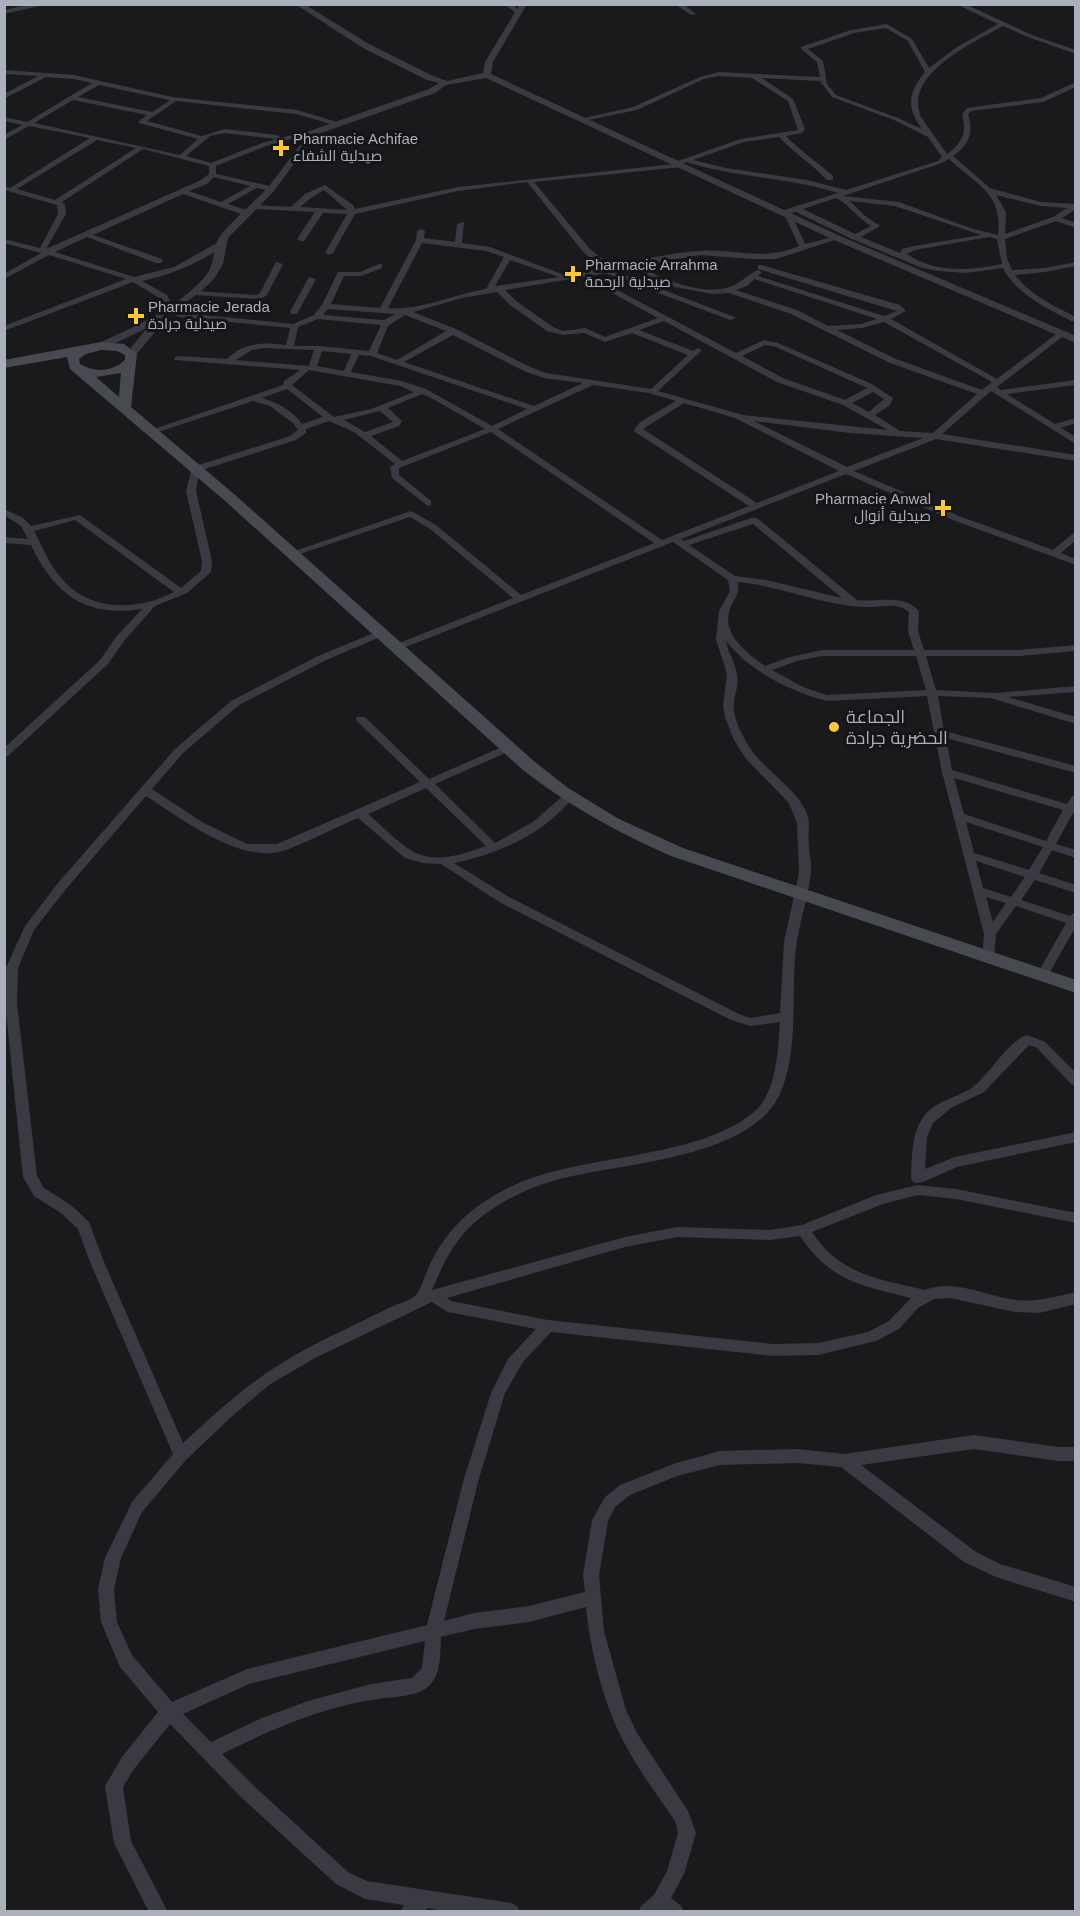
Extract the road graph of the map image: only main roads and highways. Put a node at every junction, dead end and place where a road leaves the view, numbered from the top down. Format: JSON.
{"nodes":[{"id":1,"x":82,"y":351,"type":"junction"},
{"id":2,"x":131,"y":357,"type":"junction"},
{"id":3,"x":8,"y":364,"type":"edge"},
{"id":4,"x":78,"y":369,"type":"junction"},
{"id":5,"x":125,"y":407,"type":"junction"},
{"id":6,"x":1076,"y":987,"type":"edge"}],
"edges":[{"from":1,"to":2,"type":"main road"},
{"from":1,"to":3,"type":"main road"},
{"from":1,"to":4,"type":"main road"},
{"from":2,"to":4,"type":"main road"},
{"from":2,"to":5,"type":"main road"},
{"from":3,"to":4,"type":"main road"},
{"from":4,"to":5,"type":"main road"},
{"from":5,"to":6,"type":"main road"}]}
